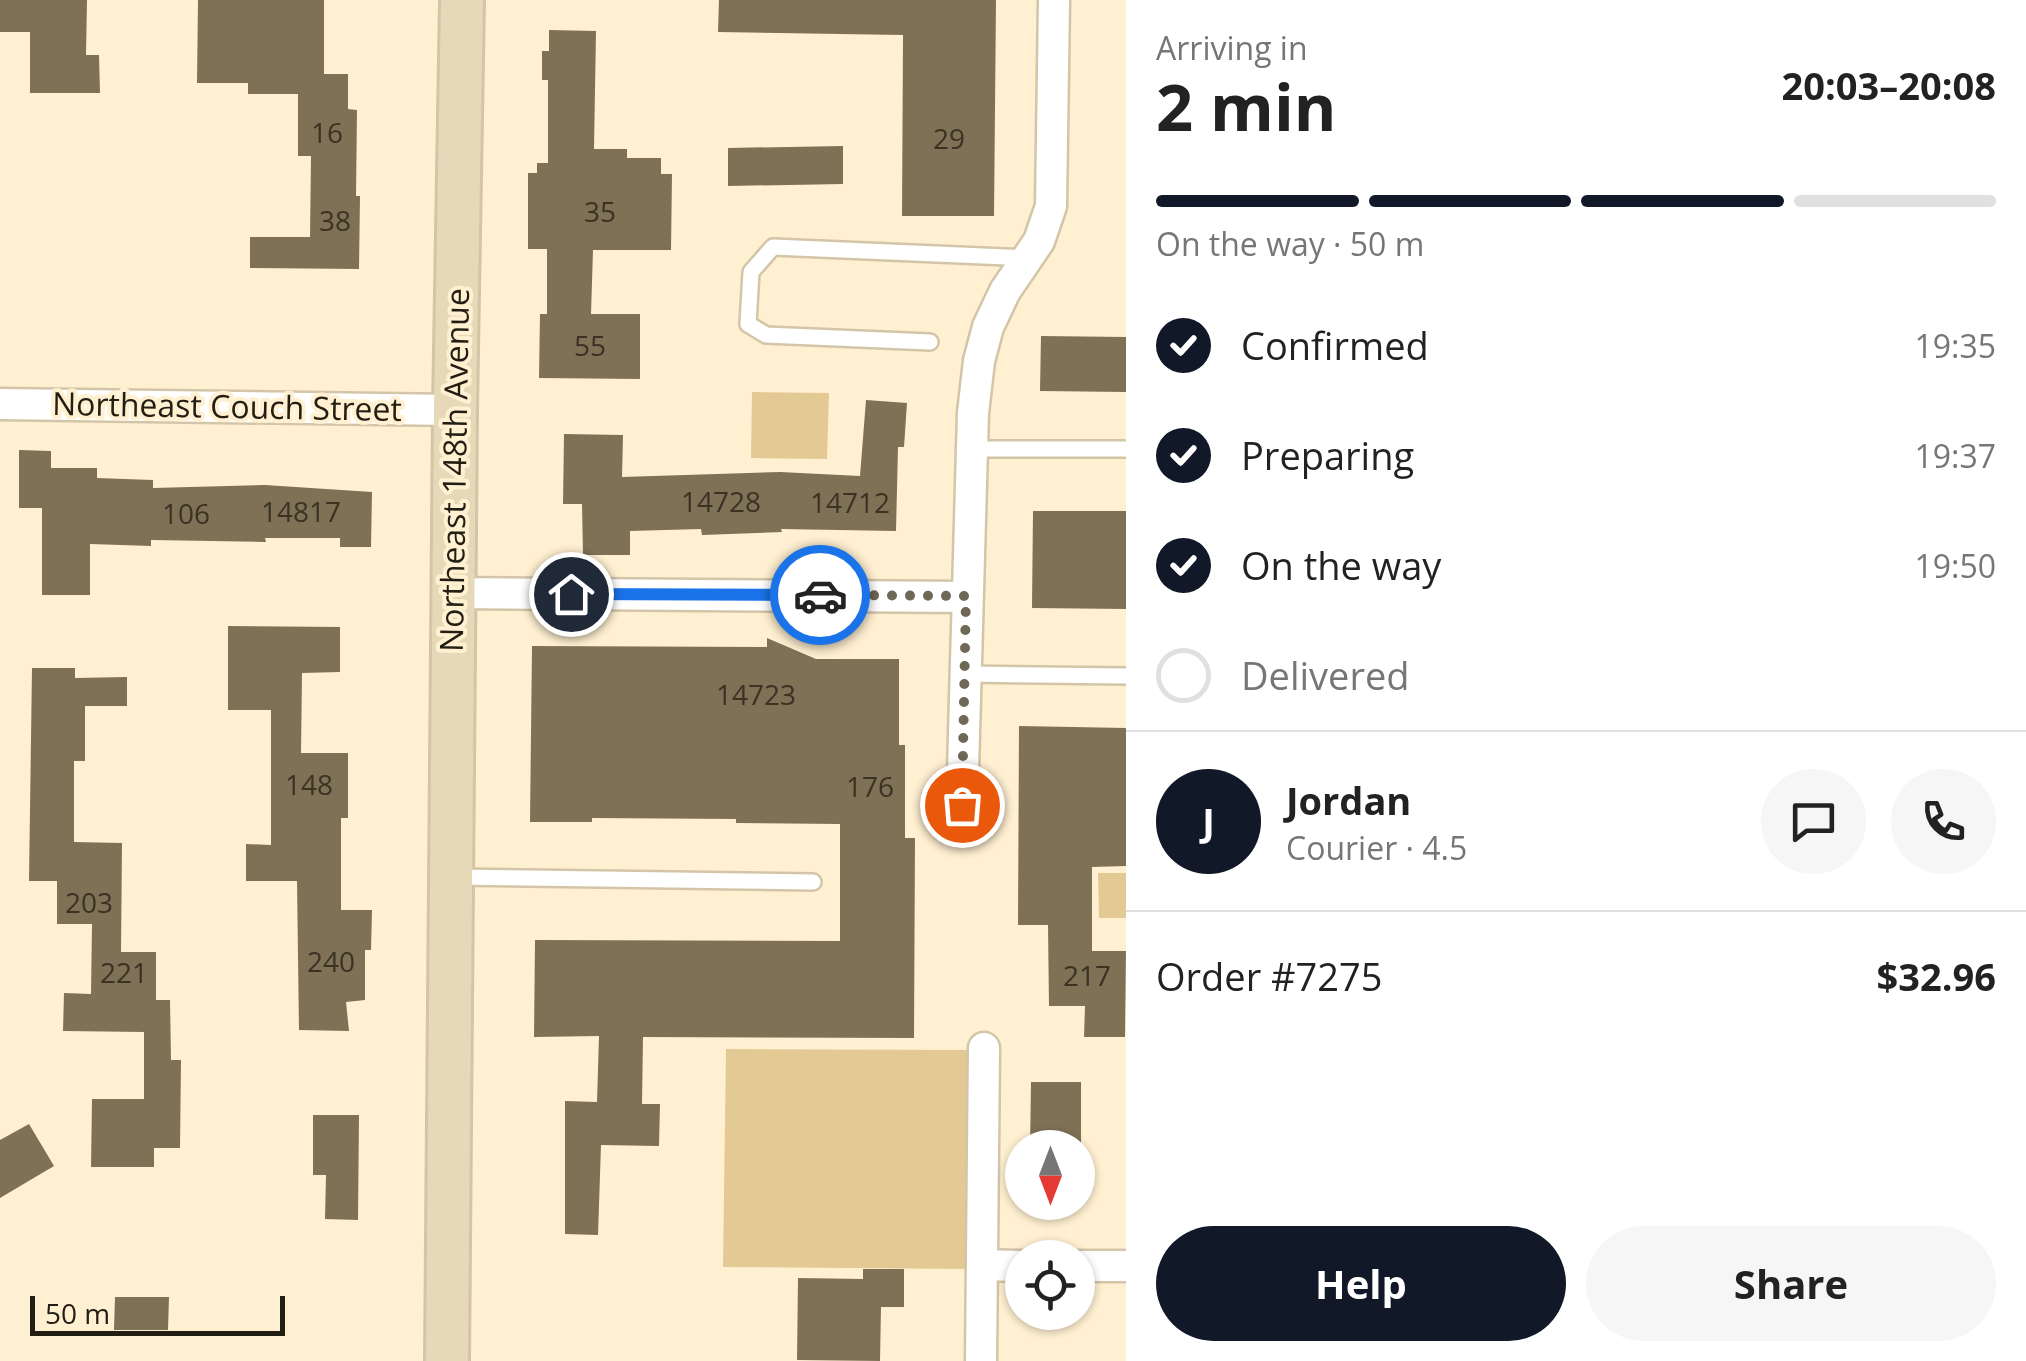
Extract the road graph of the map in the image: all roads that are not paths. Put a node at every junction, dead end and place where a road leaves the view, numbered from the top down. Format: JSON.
{"nodes":[{"id":1,"x":462,"y":0,"type":"edge"},
{"id":2,"x":1054,"y":0,"type":"edge"},
{"id":3,"x":1028,"y":258,"type":"junction"},
{"id":4,"x":930,"y":342,"type":"dead end"},
{"id":5,"x":0,"y":404,"type":"edge"},
{"id":6,"x":454,"y":410,"type":"junction"},
{"id":7,"x":972,"y":448,"type":"junction"},
{"id":8,"x":1126,"y":449,"type":"edge"},
{"id":9,"x":453,"y":593,"type":"junction"},
{"id":10,"x":966,"y":596,"type":"junction"},
{"id":11,"x":964,"y":674,"type":"junction"},
{"id":12,"x":1126,"y":676,"type":"edge"},
{"id":13,"x":962,"y":805,"type":"dead end"},
{"id":14,"x":451,"y":877,"type":"junction"},
{"id":15,"x":812,"y":882,"type":"dead end"},
{"id":16,"x":984,"y":1048,"type":"dead end"},
{"id":17,"x":982,"y":1266,"type":"junction"},
{"id":18,"x":1005,"y":1266,"type":"edge"},
{"id":19,"x":1095,"y":1266,"type":"edge"},
{"id":20,"x":1126,"y":1266,"type":"edge"},
{"id":21,"x":447,"y":1361,"type":"edge"},
{"id":22,"x":981,"y":1361,"type":"edge"}],
"edges":[{"from":1,"to":6,"type":"main road","name":"Northeast 148th Avenue"},
{"from":2,"to":3,"type":"street"},
{"from":3,"to":4,"type":"lane"},
{"from":3,"to":7,"type":"street"},
{"from":5,"to":6,"type":"street","name":"Northeast Couch Street"},
{"from":6,"to":9,"type":"main road","name":"Northeast 148th Avenue"},
{"from":7,"to":8,"type":"lane"},
{"from":7,"to":10,"type":"street"},
{"from":9,"to":10,"type":"street"},
{"from":9,"to":14,"type":"main road","name":"Northeast 148th Avenue"},
{"from":10,"to":11,"type":"street"},
{"from":11,"to":12,"type":"lane"},
{"from":11,"to":13,"type":"street"},
{"from":14,"to":15,"type":"lane"},
{"from":14,"to":21,"type":"main road","name":"Northeast 148th Avenue"},
{"from":16,"to":17,"type":"street"},
{"from":17,"to":18,"type":"street"},
{"from":17,"to":22,"type":"street"},
{"from":19,"to":20,"type":"street"}]}
